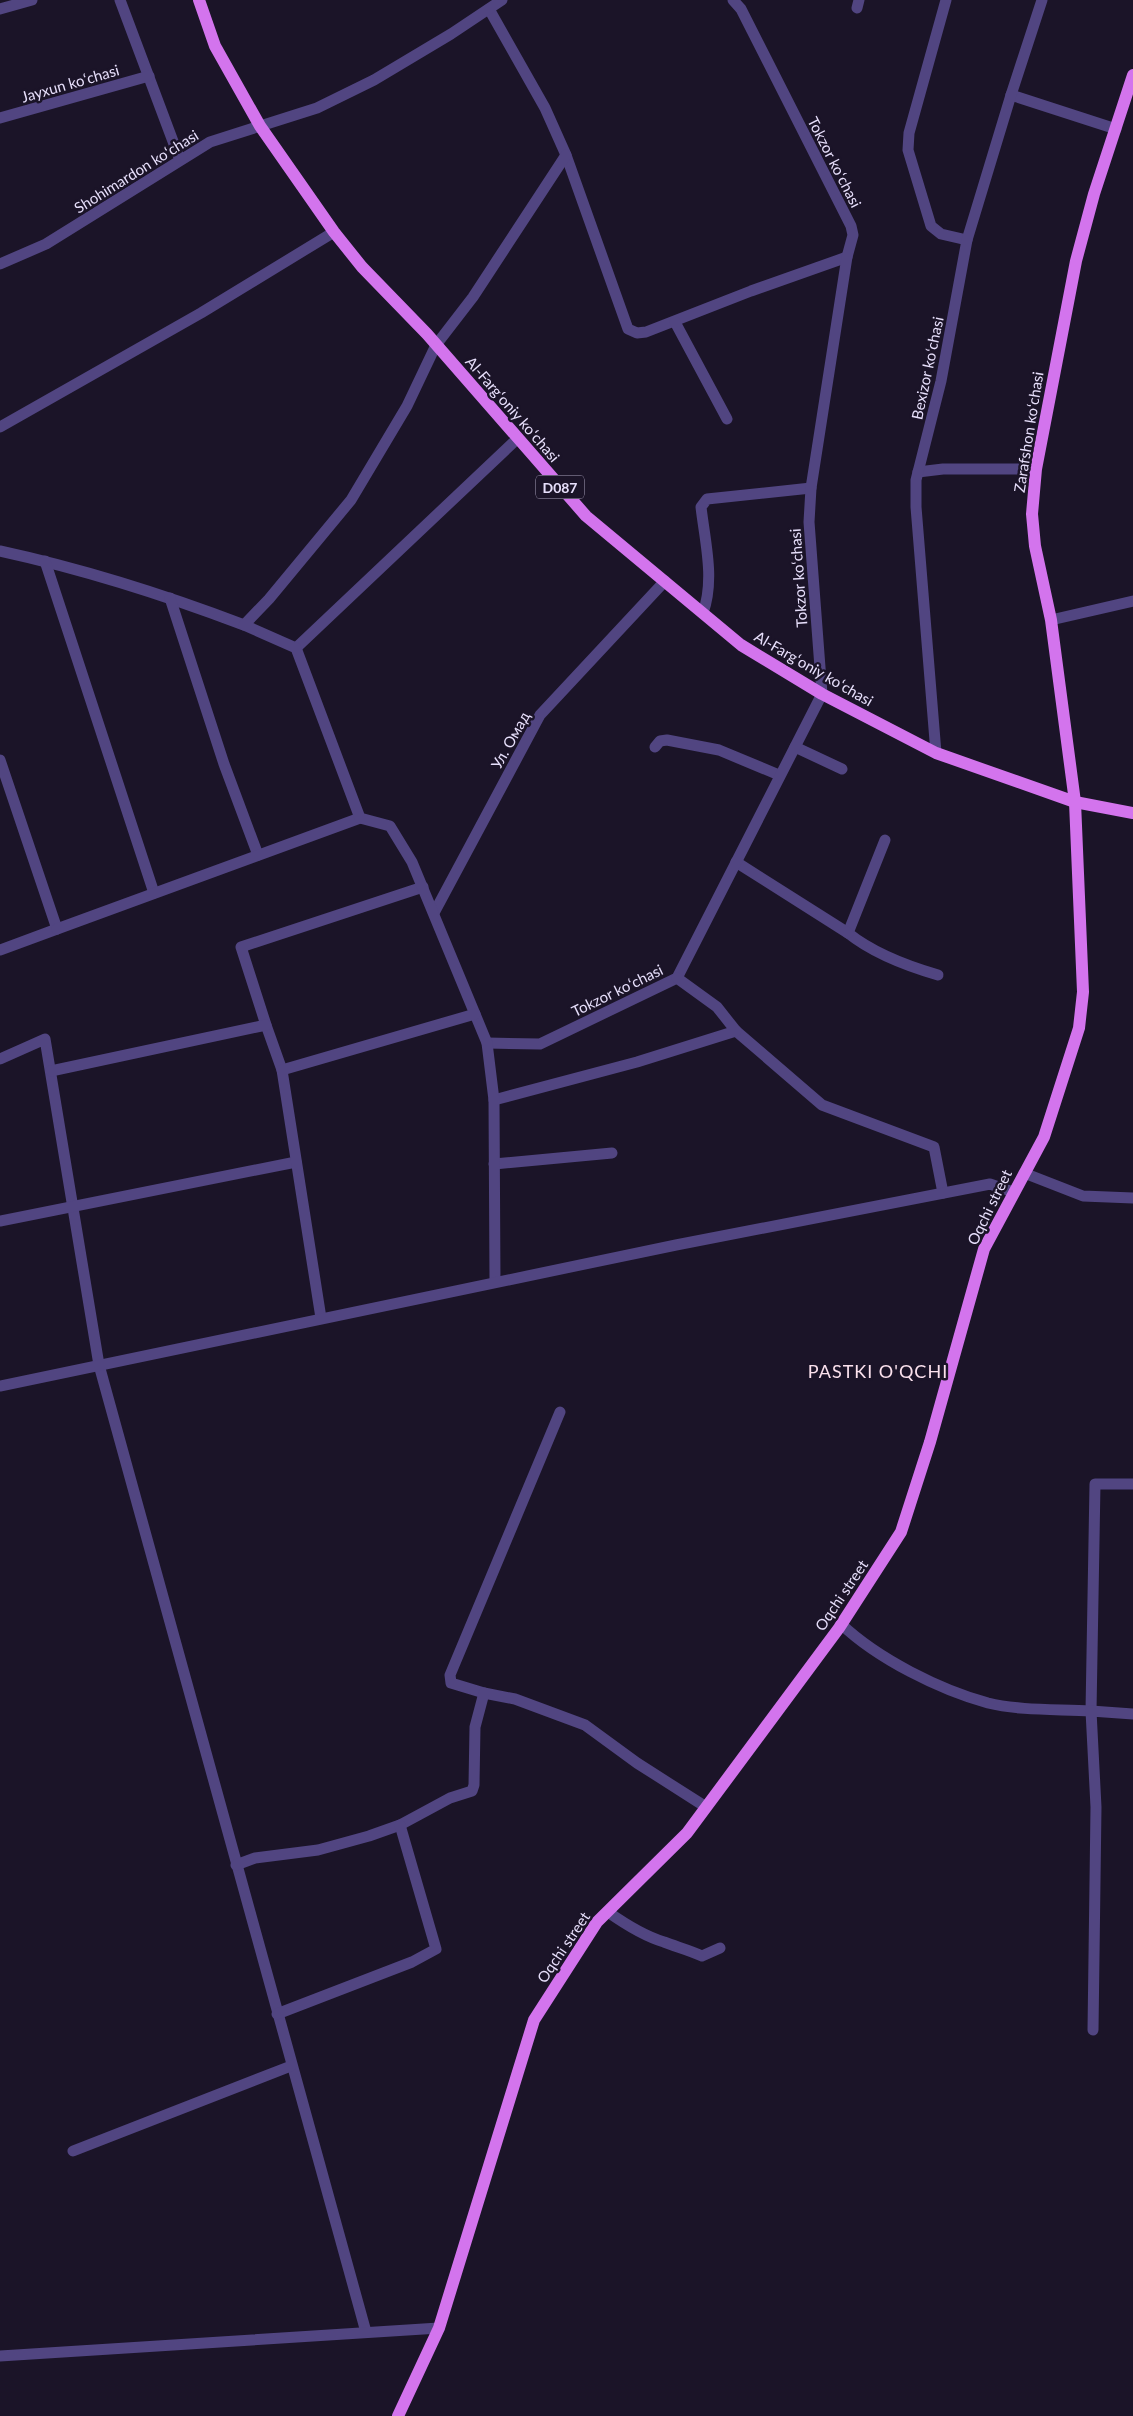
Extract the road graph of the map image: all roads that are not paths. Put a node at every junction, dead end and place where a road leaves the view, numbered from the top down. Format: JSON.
{"nodes":[{"id":1,"x":32,"y":0,"type":"edge"},
{"id":2,"x":120,"y":0,"type":"edge"},
{"id":3,"x":199,"y":0,"type":"edge"},
{"id":4,"x":502,"y":0,"type":"edge"},
{"id":5,"x":733,"y":0,"type":"edge"},
{"id":6,"x":946,"y":0,"type":"edge"},
{"id":7,"x":1042,"y":0,"type":"edge"},
{"id":8,"x":0,"y":9,"type":"edge"},
{"id":9,"x":489,"y":9,"type":"junction"},
{"id":10,"x":1133,"y":75,"type":"edge"},
{"id":11,"x":149,"y":76,"type":"junction"},
{"id":12,"x":1011,"y":95,"type":"junction"},
{"id":13,"x":0,"y":118,"type":"edge"},
{"id":14,"x":260,"y":126,"type":"junction"},
{"id":15,"x":1116,"y":129,"type":"junction"},
{"id":16,"x":566,"y":155,"type":"junction"},
{"id":17,"x":180,"y":160,"type":"junction"},
{"id":18,"x":334,"y":232,"type":"junction"},
{"id":19,"x":967,"y":240,"type":"junction"},
{"id":20,"x":847,"y":257,"type":"junction"},
{"id":21,"x":0,"y":264,"type":"edge"},
{"id":22,"x":675,"y":322,"type":"junction"},
{"id":23,"x":436,"y":345,"type":"junction"},
{"id":24,"x":727,"y":419,"type":"dead end"},
{"id":25,"x":0,"y":427,"type":"edge"},
{"id":26,"x":518,"y":438,"type":"junction"},
{"id":27,"x":1036,"y":469,"type":"junction"},
{"id":28,"x":918,"y":472,"type":"junction"},
{"id":29,"x":811,"y":488,"type":"junction"},
{"id":30,"x":0,"y":551,"type":"edge"},
{"id":31,"x":45,"y":561,"type":"junction"},
{"id":32,"x":665,"y":581,"type":"junction"},
{"id":33,"x":170,"y":598,"type":"junction"},
{"id":34,"x":1133,"y":601,"type":"edge"},
{"id":35,"x":703,"y":613,"type":"junction"},
{"id":36,"x":1051,"y":620,"type":"junction"},
{"id":37,"x":244,"y":625,"type":"junction"},
{"id":38,"x":296,"y":648,"type":"junction"},
{"id":39,"x":822,"y":694,"type":"junction"},
{"id":40,"x":655,"y":747,"type":"dead end"},
{"id":41,"x":795,"y":747,"type":"junction"},
{"id":42,"x":936,"y":752,"type":"junction"},
{"id":43,"x":0,"y":760,"type":"edge"},
{"id":44,"x":842,"y":769,"type":"dead end"},
{"id":45,"x":779,"y":775,"type":"junction"},
{"id":46,"x":1075,"y":802,"type":"junction"},
{"id":47,"x":1133,"y":813,"type":"edge"},
{"id":48,"x":360,"y":818,"type":"junction"},
{"id":49,"x":885,"y":840,"type":"dead end"},
{"id":50,"x":258,"y":855,"type":"junction"},
{"id":51,"x":736,"y":862,"type":"junction"},
{"id":52,"x":423,"y":887,"type":"junction"},
{"id":53,"x":154,"y":893,"type":"junction"},
{"id":54,"x":434,"y":913,"type":"junction"},
{"id":55,"x":57,"y":929,"type":"junction"},
{"id":56,"x":848,"y":933,"type":"junction"},
{"id":57,"x":0,"y":950,"type":"edge"},
{"id":58,"x":938,"y":974,"type":"dead end"},
{"id":59,"x":676,"y":978,"type":"junction"},
{"id":60,"x":475,"y":1014,"type":"junction"},
{"id":61,"x":266,"y":1025,"type":"junction"},
{"id":62,"x":736,"y":1030,"type":"junction"},
{"id":63,"x":487,"y":1043,"type":"junction"},
{"id":64,"x":0,"y":1059,"type":"edge"},
{"id":65,"x":282,"y":1070,"type":"junction"},
{"id":66,"x":51,"y":1071,"type":"junction"},
{"id":67,"x":494,"y":1100,"type":"junction"},
{"id":68,"x":612,"y":1154,"type":"dead end"},
{"id":69,"x":296,"y":1162,"type":"junction"},
{"id":70,"x":494,"y":1164,"type":"junction"},
{"id":71,"x":1024,"y":1173,"type":"junction"},
{"id":72,"x":1013,"y":1192,"type":"junction"},
{"id":73,"x":943,"y":1193,"type":"junction"},
{"id":74,"x":1133,"y":1198,"type":"edge"},
{"id":75,"x":73,"y":1206,"type":"junction"},
{"id":76,"x":0,"y":1221,"type":"edge"},
{"id":77,"x":496,"y":1282,"type":"junction"},
{"id":78,"x":322,"y":1318,"type":"junction"},
{"id":79,"x":99,"y":1365,"type":"junction"},
{"id":80,"x":0,"y":1386,"type":"edge"},
{"id":81,"x":560,"y":1412,"type":"dead end"},
{"id":82,"x":1133,"y":1484,"type":"edge"},
{"id":83,"x":841,"y":1624,"type":"junction"},
{"id":84,"x":484,"y":1693,"type":"junction"},
{"id":85,"x":1091,"y":1711,"type":"junction"},
{"id":86,"x":1133,"y":1714,"type":"edge"},
{"id":87,"x":706,"y":1806,"type":"junction"},
{"id":88,"x":400,"y":1825,"type":"junction"},
{"id":89,"x":236,"y":1865,"type":"junction"},
{"id":90,"x":608,"y":1912,"type":"junction"},
{"id":91,"x":720,"y":1948,"type":"dead end"},
{"id":92,"x":277,"y":2014,"type":"junction"},
{"id":93,"x":1093,"y":2030,"type":"dead end"},
{"id":94,"x":291,"y":2066,"type":"junction"},
{"id":95,"x":73,"y":2151,"type":"dead end"},
{"id":96,"x":438,"y":2328,"type":"junction"},
{"id":97,"x":366,"y":2332,"type":"junction"},
{"id":98,"x":0,"y":2356,"type":"edge"},
{"id":99,"x":398,"y":2416,"type":"edge"}],
"edges":[{"from":1,"to":8,"type":"street"},
{"from":2,"to":11,"type":"street"},
{"from":3,"to":14,"type":"main road","name":"Al-Fargʻoniy koʻchasi","number":"D087"},
{"from":4,"to":9,"type":"street","name":"Shohimardon koʻchasi"},
{"from":5,"to":20,"type":"street","name":"Tokzor koʻchasi"},
{"from":6,"to":19,"type":"street"},
{"from":7,"to":12,"type":"street","name":"Bexizor koʻchasi"},
{"from":9,"to":14,"type":"street","name":"Shohimardon koʻchasi"},
{"from":9,"to":16,"type":"street"},
{"from":10,"to":15,"type":"main road","name":"Zarafshon koʻchasi"},
{"from":11,"to":13,"type":"street","name":"Jayxun koʻchasi"},
{"from":11,"to":17,"type":"street"},
{"from":12,"to":15,"type":"street"},
{"from":12,"to":19,"type":"street","name":"Bexizor koʻchasi"},
{"from":14,"to":17,"type":"street","name":"Shohimardon koʻchasi"},
{"from":14,"to":18,"type":"main road","name":"Al-Fargʻoniy koʻchasi","number":"D087"},
{"from":15,"to":27,"type":"main road","name":"Zarafshon koʻchasi"},
{"from":16,"to":22,"type":"street"},
{"from":16,"to":23,"type":"street"},
{"from":17,"to":21,"type":"street","name":"Shohimardon koʻchasi"},
{"from":18,"to":23,"type":"main road","name":"Al-Fargʻoniy koʻchasi","number":"D087"},
{"from":18,"to":25,"type":"street"},
{"from":19,"to":28,"type":"street","name":"Bexizor koʻchasi"},
{"from":20,"to":22,"type":"street"},
{"from":20,"to":29,"type":"street","name":"Tokzor koʻchasi"},
{"from":22,"to":24,"type":"street"},
{"from":23,"to":26,"type":"main road","name":"Al-Fargʻoniy koʻchasi","number":"D087"},
{"from":23,"to":37,"type":"street"},
{"from":26,"to":32,"type":"main road","name":"Al-Fargʻoniy koʻchasi","number":"D087"},
{"from":26,"to":38,"type":"street"},
{"from":27,"to":28,"type":"street"},
{"from":27,"to":36,"type":"main road","name":"Zarafshon koʻchasi"},
{"from":28,"to":42,"type":"street","name":"Bexizor koʻchasi"},
{"from":29,"to":35,"type":"street"},
{"from":29,"to":39,"type":"street","name":"Tokzor koʻchasi"},
{"from":30,"to":31,"type":"street"},
{"from":31,"to":33,"type":"street"},
{"from":31,"to":53,"type":"street"},
{"from":32,"to":35,"type":"main road","name":"Al-Fargʻoniy koʻchasi","number":"D087"},
{"from":32,"to":54,"type":"street","name":"Ул. Омад"},
{"from":33,"to":37,"type":"street"},
{"from":33,"to":50,"type":"street"},
{"from":34,"to":36,"type":"street"},
{"from":35,"to":39,"type":"main road","name":"Al-Fargʻoniy koʻchasi","number":"D087"},
{"from":36,"to":46,"type":"main road","name":"Zarafshon koʻchasi"},
{"from":37,"to":38,"type":"street"},
{"from":38,"to":48,"type":"street"},
{"from":39,"to":41,"type":"street","name":"Tokzor koʻchasi"},
{"from":39,"to":42,"type":"main road","name":"Al-Fargʻoniy koʻchasi","number":"D087"},
{"from":40,"to":45,"type":"street"},
{"from":41,"to":44,"type":"street"},
{"from":41,"to":45,"type":"street","name":"Tokzor koʻchasi"},
{"from":42,"to":46,"type":"main road","name":"Al-Fargʻoniy koʻchasi","number":"D087"},
{"from":43,"to":55,"type":"street"},
{"from":45,"to":51,"type":"street","name":"Tokzor koʻchasi"},
{"from":46,"to":47,"type":"main road","number":"D087"},
{"from":46,"to":71,"type":"main road","name":"Oqchi street"},
{"from":48,"to":50,"type":"street"},
{"from":48,"to":52,"type":"street"},
{"from":49,"to":56,"type":"street"},
{"from":50,"to":53,"type":"street"},
{"from":51,"to":56,"type":"street"},
{"from":51,"to":59,"type":"street","name":"Tokzor koʻchasi"},
{"from":52,"to":54,"type":"street"},
{"from":52,"to":61,"type":"street"},
{"from":53,"to":55,"type":"street"},
{"from":54,"to":60,"type":"street"},
{"from":55,"to":57,"type":"street"},
{"from":56,"to":58,"type":"street"},
{"from":59,"to":62,"type":"street"},
{"from":59,"to":63,"type":"street","name":"Tokzor koʻchasi"},
{"from":60,"to":63,"type":"street"},
{"from":60,"to":65,"type":"street"},
{"from":61,"to":65,"type":"street"},
{"from":61,"to":66,"type":"street"},
{"from":62,"to":67,"type":"street"},
{"from":62,"to":73,"type":"street"},
{"from":63,"to":67,"type":"street"},
{"from":64,"to":66,"type":"street"},
{"from":65,"to":69,"type":"street"},
{"from":66,"to":75,"type":"street"},
{"from":67,"to":70,"type":"street"},
{"from":68,"to":70,"type":"street"},
{"from":69,"to":75,"type":"street"},
{"from":69,"to":78,"type":"street"},
{"from":70,"to":77,"type":"street"},
{"from":71,"to":72,"type":"main road","name":"Oqchi street"},
{"from":71,"to":74,"type":"street"},
{"from":72,"to":73,"type":"street"},
{"from":72,"to":83,"type":"main road","name":"Oqchi street"},
{"from":73,"to":77,"type":"street"},
{"from":75,"to":76,"type":"street"},
{"from":75,"to":79,"type":"street"},
{"from":77,"to":78,"type":"street"},
{"from":78,"to":79,"type":"street"},
{"from":79,"to":80,"type":"street"},
{"from":79,"to":89,"type":"street"},
{"from":81,"to":84,"type":"street"},
{"from":82,"to":85,"type":"street"},
{"from":83,"to":85,"type":"street"},
{"from":83,"to":87,"type":"main road","name":"Oqchi street"},
{"from":84,"to":87,"type":"street"},
{"from":84,"to":88,"type":"street"},
{"from":85,"to":86,"type":"street"},
{"from":85,"to":93,"type":"street"},
{"from":87,"to":90,"type":"main road","name":"Oqchi street"},
{"from":88,"to":89,"type":"street"},
{"from":88,"to":92,"type":"street"},
{"from":89,"to":92,"type":"street"},
{"from":90,"to":91,"type":"street"},
{"from":90,"to":96,"type":"main road","name":"Oqchi street"},
{"from":92,"to":94,"type":"street"},
{"from":94,"to":95,"type":"street"},
{"from":94,"to":97,"type":"street"},
{"from":96,"to":97,"type":"street"},
{"from":96,"to":99,"type":"main road","name":"Oqchi street"},
{"from":97,"to":98,"type":"street"}]}
